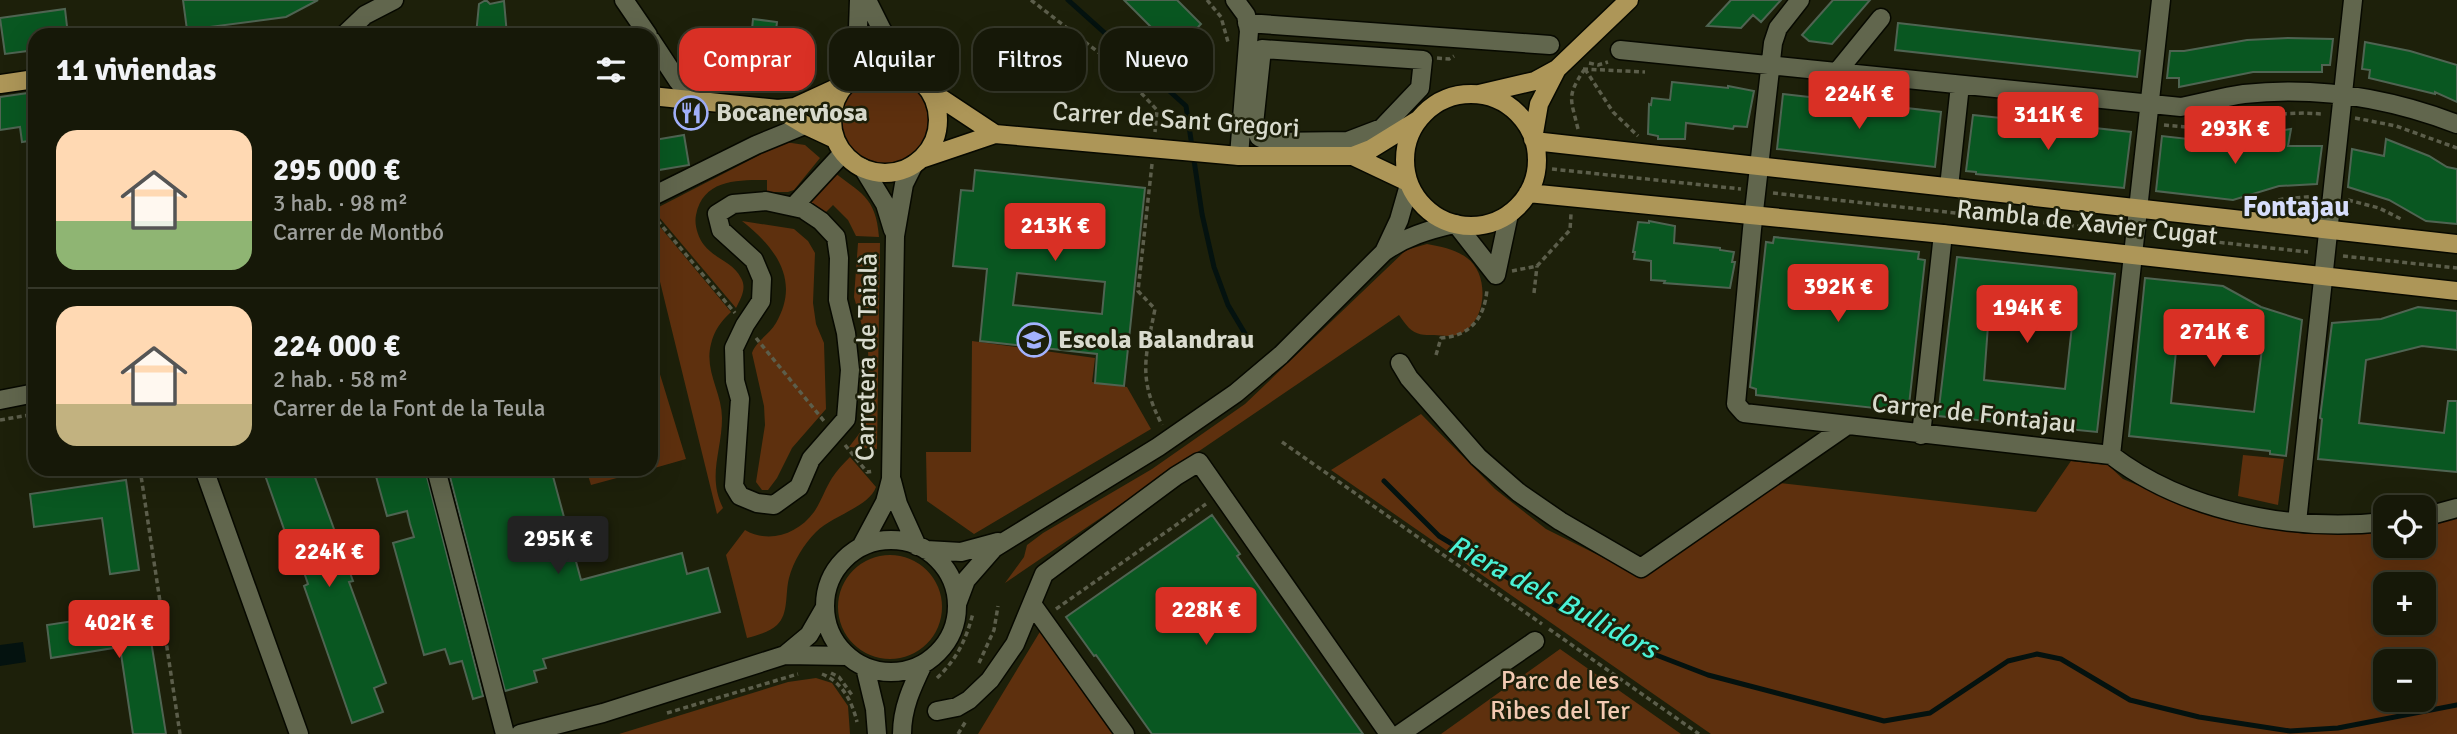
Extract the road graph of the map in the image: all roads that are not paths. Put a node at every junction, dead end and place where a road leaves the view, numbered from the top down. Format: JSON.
{"nodes":[{"id":1,"x":394,"y":0,"type":"edge"},
{"id":2,"x":624,"y":0,"type":"edge"},
{"id":3,"x":859,"y":0,"type":"edge"},
{"id":4,"x":867,"y":0,"type":"edge"},
{"id":5,"x":1629,"y":0,"type":"edge"},
{"id":6,"x":1800,"y":0,"type":"edge"},
{"id":7,"x":2161,"y":0,"type":"edge"},
{"id":8,"x":2353,"y":0,"type":"edge"},
{"id":9,"x":1245,"y":8,"type":"edge"},
{"id":10,"x":1881,"y":18,"type":"dead end"},
{"id":11,"x":351,"y":28,"type":"edge"},
{"id":12,"x":643,"y":28,"type":"edge"},
{"id":13,"x":858,"y":28,"type":"edge"},
{"id":14,"x":881,"y":28,"type":"edge"},
{"id":15,"x":1550,"y":45,"type":"dead end"},
{"id":16,"x":1620,"y":50,"type":"dead end"},
{"id":17,"x":658,"y":51,"type":"edge"},
{"id":18,"x":1770,"y":65,"type":"junction"},
{"id":19,"x":1558,"y":69,"type":"junction"},
{"id":20,"x":1837,"y":72,"type":"junction"},
{"id":21,"x":28,"y":80,"type":"edge"},
{"id":22,"x":0,"y":84,"type":"edge"},
{"id":23,"x":1959,"y":85,"type":"junction"},
{"id":24,"x":829,"y":91,"type":"edge"},
{"id":25,"x":842,"y":91,"type":"edge"},
{"id":26,"x":927,"y":91,"type":"edge"},
{"id":27,"x":933,"y":91,"type":"edge"},
{"id":28,"x":2343,"y":94,"type":"junction"},
{"id":29,"x":1475,"y":95,"type":"junction"},
{"id":30,"x":658,"y":97,"type":"edge"},
{"id":31,"x":694,"y":100,"type":"junction"},
{"id":32,"x":2149,"y":104,"type":"junction"},
{"id":33,"x":778,"y":109,"type":"junction"},
{"id":34,"x":1418,"y":120,"type":"junction"},
{"id":35,"x":2457,"y":124,"type":"edge"},
{"id":36,"x":805,"y":125,"type":"junction"},
{"id":37,"x":995,"y":134,"type":"junction"},
{"id":38,"x":1534,"y":140,"type":"junction"},
{"id":39,"x":1270,"y":142,"type":"joint"},
{"id":40,"x":839,"y":146,"type":"junction"},
{"id":41,"x":1230,"y":155,"type":"junction"},
{"id":42,"x":1353,"y":156,"type":"junction"},
{"id":43,"x":918,"y":162,"type":"junction"},
{"id":44,"x":1759,"y":166,"type":"junction"},
{"id":45,"x":863,"y":168,"type":"junction"},
{"id":46,"x":1409,"y":184,"type":"junction"},
{"id":47,"x":1949,"y":187,"type":"junction"},
{"id":48,"x":1528,"y":193,"type":"junction"},
{"id":49,"x":658,"y":194,"type":"edge"},
{"id":50,"x":793,"y":207,"type":"junction"},
{"id":51,"x":2137,"y":208,"type":"junction"},
{"id":52,"x":1509,"y":214,"type":"junction"},
{"id":53,"x":1753,"y":215,"type":"junction"},
{"id":54,"x":1455,"y":224,"type":"junction"},
{"id":55,"x":2327,"y":229,"type":"junction"},
{"id":56,"x":1943,"y":234,"type":"junction"},
{"id":57,"x":895,"y":236,"type":"junction"},
{"id":58,"x":2457,"y":244,"type":"edge"},
{"id":59,"x":1384,"y":252,"type":"junction"},
{"id":60,"x":2133,"y":255,"type":"junction"},
{"id":61,"x":2322,"y":276,"type":"junction"},
{"id":62,"x":2457,"y":291,"type":"edge"},
{"id":63,"x":1400,"y":363,"type":"dead end"},
{"id":64,"x":28,"y":395,"type":"edge"},
{"id":65,"x":0,"y":400,"type":"edge"},
{"id":66,"x":1846,"y":426,"type":"junction"},
{"id":67,"x":1922,"y":426,"type":"junction"},
{"id":68,"x":2111,"y":455,"type":"junction"},
{"id":69,"x":892,"y":473,"type":"junction"},
{"id":70,"x":207,"y":476,"type":"edge"},
{"id":71,"x":438,"y":476,"type":"edge"},
{"id":72,"x":2457,"y":508,"type":"edge"},
{"id":73,"x":2436,"y":514,"type":"edge"},
{"id":74,"x":2297,"y":522,"type":"junction"},
{"id":75,"x":2373,"y":523,"type":"edge"},
{"id":76,"x":1004,"y":540,"type":"junction"},
{"id":77,"x":861,"y":547,"type":"junction"},
{"id":78,"x":921,"y":548,"type":"junction"},
{"id":79,"x":965,"y":605,"type":"junction"},
{"id":80,"x":824,"y":609,"type":"junction"},
{"id":81,"x":1037,"y":611,"type":"junction"},
{"id":82,"x":1535,"y":641,"type":"dead end"},
{"id":83,"x":785,"y":655,"type":"junction"},
{"id":84,"x":847,"y":656,"type":"junction"},
{"id":85,"x":923,"y":664,"type":"junction"},
{"id":86,"x":865,"y":667,"type":"junction"},
{"id":87,"x":937,"y":711,"type":"dead end"},
{"id":88,"x":299,"y":734,"type":"edge"},
{"id":89,"x":505,"y":734,"type":"edge"},
{"id":90,"x":520,"y":734,"type":"edge"},
{"id":91,"x":877,"y":734,"type":"edge"},
{"id":92,"x":902,"y":734,"type":"edge"},
{"id":93,"x":1125,"y":734,"type":"edge"},
{"id":94,"x":1389,"y":734,"type":"edge"},
{"id":95,"x":1400,"y":734,"type":"edge"}],
"edges":[{"from":1,"to":11,"type":"street"},
{"from":2,"to":12,"type":"street"},
{"from":3,"to":13,"type":"street"},
{"from":4,"to":14,"type":"street"},
{"from":5,"to":19,"type":"main road"},
{"from":6,"to":18,"type":"street"},
{"from":7,"to":32,"type":"street"},
{"from":8,"to":28,"type":"street"},
{"from":9,"to":15,"type":"street"},
{"from":9,"to":41,"type":"street"},
{"from":10,"to":20,"type":"street"},
{"from":16,"to":18,"type":"street"},
{"from":17,"to":31,"type":"street"},
{"from":18,"to":20,"type":"street"},
{"from":18,"to":44,"type":"street"},
{"from":19,"to":29,"type":"main road"},
{"from":19,"to":38,"type":"main road"},
{"from":20,"to":23,"type":"street"},
{"from":21,"to":22,"type":"main road"},
{"from":23,"to":32,"type":"street"},
{"from":23,"to":47,"type":"street"},
{"from":24,"to":33,"type":"main road"},
{"from":25,"to":40,"type":"main road"},
{"from":26,"to":43,"type":"main road"},
{"from":27,"to":37,"type":"main road","name":"Carrer de Sant Gregori"},
{"from":28,"to":32,"type":"street"},
{"from":28,"to":35,"type":"street"},
{"from":28,"to":55,"type":"street"},
{"from":29,"to":34,"type":"main road"},
{"from":29,"to":38,"type":"main road"},
{"from":30,"to":31,"type":"main road"},
{"from":31,"to":33,"type":"main road"},
{"from":32,"to":51,"type":"street"},
{"from":33,"to":36,"type":"main road"},
{"from":34,"to":42,"type":"main road","name":"Carrer de Sant Gregori"},
{"from":34,"to":46,"type":"main road"},
{"from":36,"to":40,"type":"main road"},
{"from":36,"to":49,"type":"street"},
{"from":37,"to":41,"type":"main road","name":"Carrer de Sant Gregori"},
{"from":37,"to":43,"type":"main road","name":"Carrer de Sant Gregori"},
{"from":38,"to":44,"type":"main road","name":"Rambla de Xavier Cugat"},
{"from":38,"to":48,"type":"main road"},
{"from":39,"to":39,"type":"street"},
{"from":40,"to":45,"type":"main road"},
{"from":40,"to":50,"type":"street"},
{"from":41,"to":42,"type":"main road","name":"Carrer de Sant Gregori"},
{"from":42,"to":46,"type":"main road","name":"Carrer de Sant Gregori"},
{"from":43,"to":45,"type":"main road"},
{"from":43,"to":57,"type":"street","name":"Carretera de Taialà"},
{"from":44,"to":47,"type":"main road","name":"Rambla de Xavier Cugat"},
{"from":44,"to":53,"type":"street"},
{"from":45,"to":57,"type":"street","name":"Carretera de Taialà"},
{"from":46,"to":54,"type":"main road"},
{"from":46,"to":59,"type":"street"},
{"from":47,"to":51,"type":"main road","name":"Rambla de Xavier Cugat"},
{"from":48,"to":52,"type":"main road"},
{"from":48,"to":53,"type":"main road","name":"Rambla de Xavier Cugat"},
{"from":50,"to":50,"type":"street"},
{"from":51,"to":55,"type":"main road","name":"Rambla de Xavier Cugat"},
{"from":51,"to":60,"type":"street"},
{"from":52,"to":54,"type":"main road"},
{"from":52,"to":54,"type":"street"},
{"from":53,"to":56,"type":"main road","name":"Rambla de Xavier Cugat"},
{"from":53,"to":66,"type":"street","name":"Carrer de Fontajau"},
{"from":54,"to":59,"type":"street"},
{"from":55,"to":58,"type":"main road","name":"Rambla de Xavier Cugat"},
{"from":55,"to":61,"type":"street"},
{"from":56,"to":60,"type":"main road","name":"Rambla de Xavier Cugat"},
{"from":56,"to":67,"type":"street"},
{"from":57,"to":69,"type":"street","name":"Carretera de Taialà"},
{"from":59,"to":76,"type":"street"},
{"from":60,"to":61,"type":"main road","name":"Rambla de Xavier Cugat"},
{"from":60,"to":68,"type":"street"},
{"from":61,"to":62,"type":"main road","name":"Rambla de Xavier Cugat"},
{"from":61,"to":74,"type":"street"},
{"from":63,"to":66,"type":"street"},
{"from":64,"to":65,"type":"street"},
{"from":66,"to":67,"type":"street","name":"Carrer de Fontajau"},
{"from":67,"to":68,"type":"street","name":"Carrer de Fontajau"},
{"from":68,"to":74,"type":"street","name":"Carrer de Fontajau"},
{"from":69,"to":77,"type":"street","name":"Carretera de Taialà"},
{"from":69,"to":78,"type":"street","name":"Carretera de Taialà"},
{"from":70,"to":88,"type":"street"},
{"from":71,"to":89,"type":"street"},
{"from":72,"to":73,"type":"street"},
{"from":74,"to":75,"type":"street","name":"Carrer de Fontajau"},
{"from":76,"to":78,"type":"street"},
{"from":76,"to":79,"type":"street"},
{"from":77,"to":78,"type":"street"},
{"from":77,"to":80,"type":"street"},
{"from":78,"to":79,"type":"street"},
{"from":79,"to":85,"type":"street"},
{"from":80,"to":83,"type":"street"},
{"from":80,"to":84,"type":"street"},
{"from":81,"to":87,"type":"street"},
{"from":81,"to":93,"type":"street"},
{"from":81,"to":94,"type":"street"},
{"from":82,"to":95,"type":"street"},
{"from":83,"to":84,"type":"street"},
{"from":83,"to":90,"type":"street"},
{"from":84,"to":86,"type":"street"},
{"from":85,"to":86,"type":"street"},
{"from":85,"to":92,"type":"street"},
{"from":86,"to":91,"type":"street"}]}
